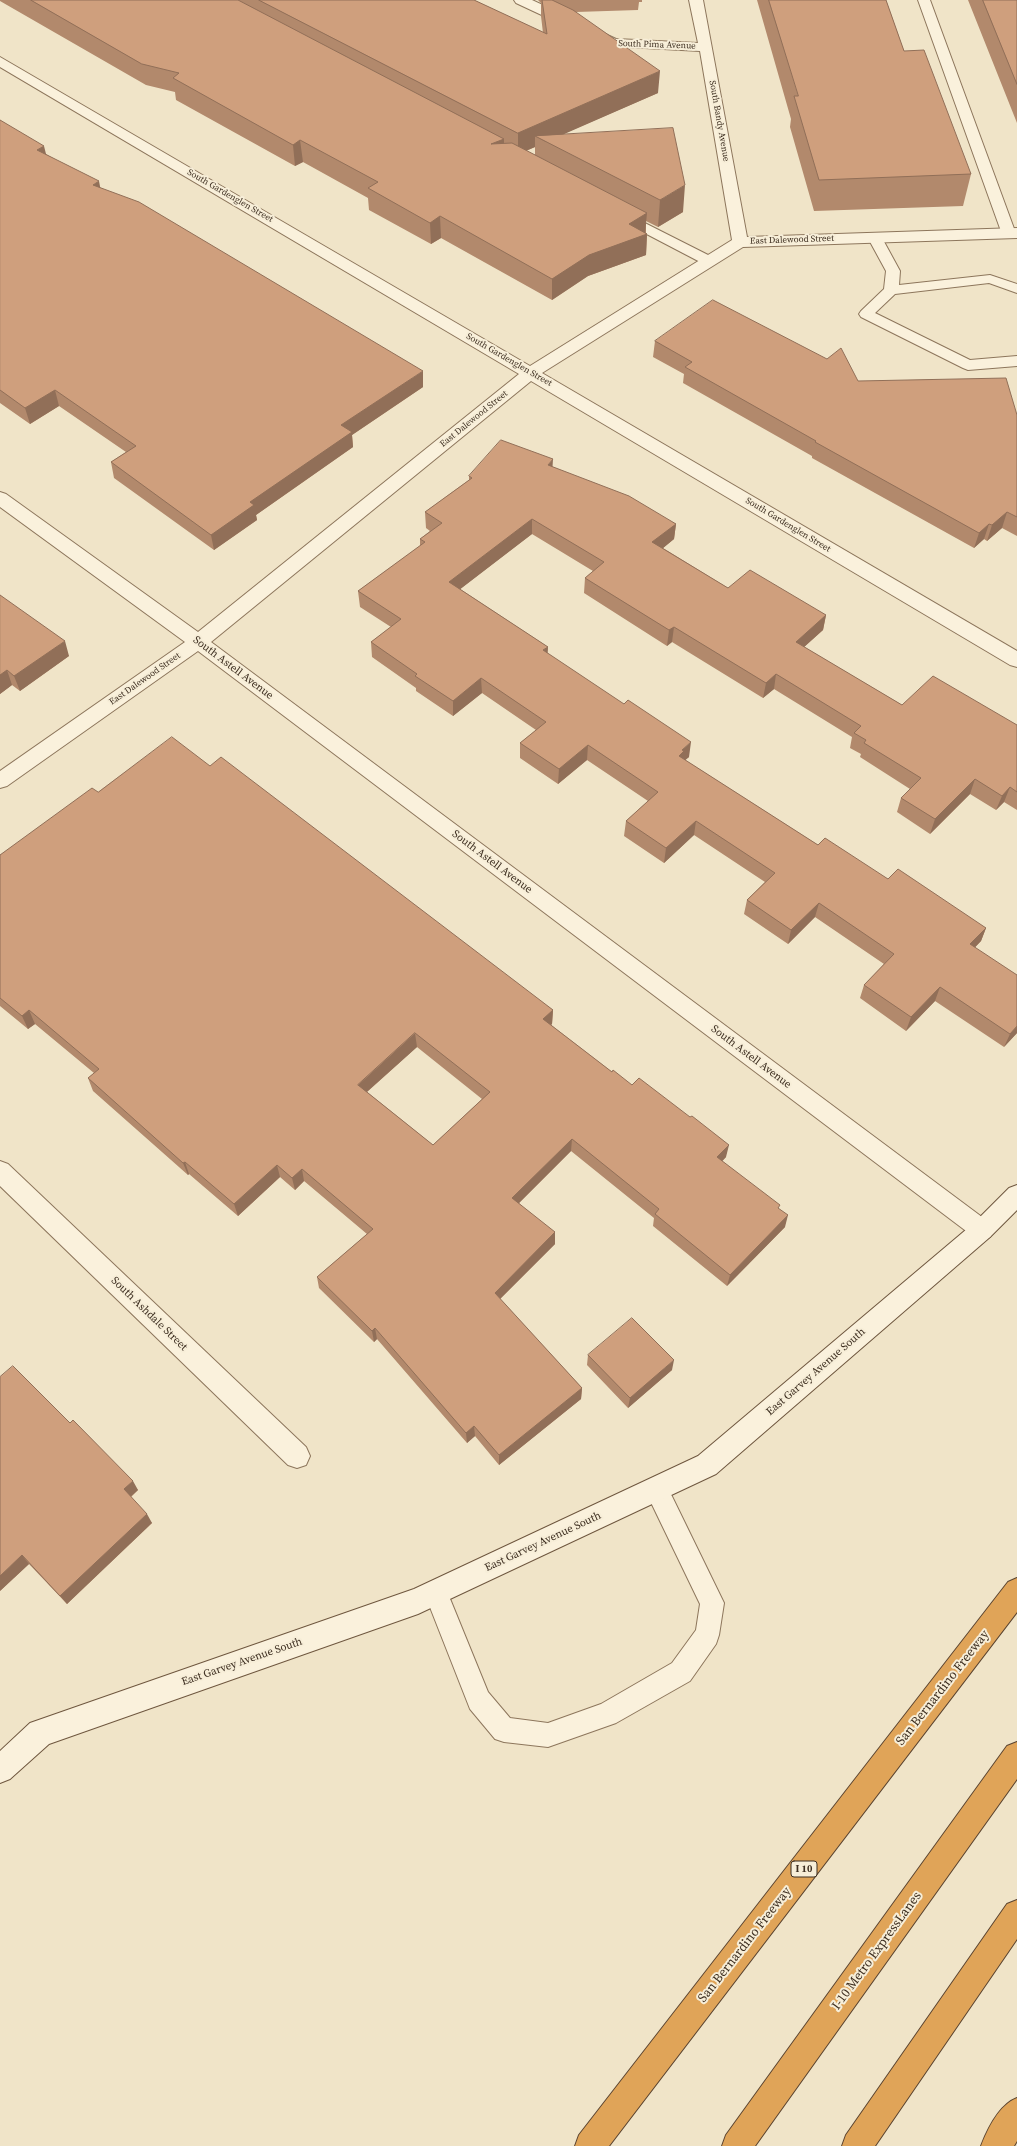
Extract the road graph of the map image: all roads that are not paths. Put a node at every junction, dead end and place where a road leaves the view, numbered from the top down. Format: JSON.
{"nodes":[{"id":1,"x":521,"y":0,"type":"edge"},
{"id":2,"x":696,"y":0,"type":"edge"},
{"id":3,"x":924,"y":0,"type":"edge"},
{"id":4,"x":706,"y":46,"type":"junction"},
{"id":5,"x":0,"y":61,"type":"edge"},
{"id":6,"x":610,"y":210,"type":"edge"},
{"id":7,"x":1013,"y":233,"type":"edge"},
{"id":8,"x":875,"y":238,"type":"junction"},
{"id":9,"x":740,"y":242,"type":"junction"},
{"id":10,"x":709,"y":261,"type":"junction"},
{"id":11,"x":1017,"y":289,"type":"edge"},
{"id":12,"x":891,"y":290,"type":"junction"},
{"id":13,"x":1017,"y":361,"type":"edge"},
{"id":14,"x":532,"y":373,"type":"junction"},
{"id":15,"x":0,"y":498,"type":"edge"},
{"id":16,"x":198,"y":642,"type":"junction"},
{"id":17,"x":1017,"y":660,"type":"edge"},
{"id":18,"x":0,"y":781,"type":"edge"},
{"id":19,"x":0,"y":1171,"type":"edge"},
{"id":20,"x":1017,"y":1195,"type":"edge"},
{"id":21,"x":982,"y":1230,"type":"junction"},
{"id":22,"x":297,"y":1456,"type":"dead end"},
{"id":23,"x":657,"y":1490,"type":"junction"},
{"id":24,"x":1017,"y":1591,"type":"edge"},
{"id":25,"x":436,"y":1592,"type":"junction"},
{"id":26,"x":1017,"y":1756,"type":"edge"},
{"id":27,"x":0,"y":1769,"type":"edge"},
{"id":28,"x":1017,"y":1914,"type":"edge"},
{"id":29,"x":1017,"y":2113,"type":"edge"},
{"id":30,"x":590,"y":2146,"type":"edge"},
{"id":31,"x":737,"y":2146,"type":"edge"},
{"id":32,"x":857,"y":2146,"type":"edge"},
{"id":33,"x":996,"y":2146,"type":"edge"}],
"edges":[{"from":1,"to":4,"type":"street","name":"South Pima Avenue"},
{"from":2,"to":4,"type":"street","name":"South Bandy Avenue"},
{"from":3,"to":7,"type":"lane"},
{"from":4,"to":9,"type":"street","name":"South Bandy Avenue"},
{"from":5,"to":14,"type":"street","name":"South Gardenglen Street"},
{"from":6,"to":10,"type":"lane"},
{"from":7,"to":8,"type":"street","name":"East Dalewood Street"},
{"from":8,"to":9,"type":"street","name":"East Dalewood Street"},
{"from":8,"to":12,"type":"lane"},
{"from":9,"to":10,"type":"street","name":"East Dalewood Street"},
{"from":10,"to":14,"type":"street","name":"East Dalewood Street"},
{"from":11,"to":12,"type":"lane"},
{"from":12,"to":13,"type":"lane"},
{"from":14,"to":16,"type":"street","name":"East Dalewood Street"},
{"from":14,"to":17,"type":"street","name":"South Gardenglen Street"},
{"from":15,"to":16,"type":"street","name":"South Astell Avenue"},
{"from":16,"to":18,"type":"street","name":"East Dalewood Street"},
{"from":16,"to":21,"type":"street","name":"South Astell Avenue"},
{"from":19,"to":22,"type":"street","name":"South Ashdale Street"},
{"from":20,"to":21,"type":"street","name":"East Garvey Avenue South"},
{"from":21,"to":23,"type":"street","name":"East Garvey Avenue South"},
{"from":23,"to":25,"type":"street","name":"East Garvey Avenue South"},
{"from":23,"to":25,"type":"lane"},
{"from":24,"to":30,"type":"highway","name":"San Bernardino Freeway","number":"I 10"},
{"from":25,"to":27,"type":"street","name":"East Garvey Avenue South"},
{"from":26,"to":31,"type":"highway","name":"I-10 Metro ExpressLanes"},
{"from":28,"to":32,"type":"highway"},
{"from":29,"to":33,"type":"highway"}]}
